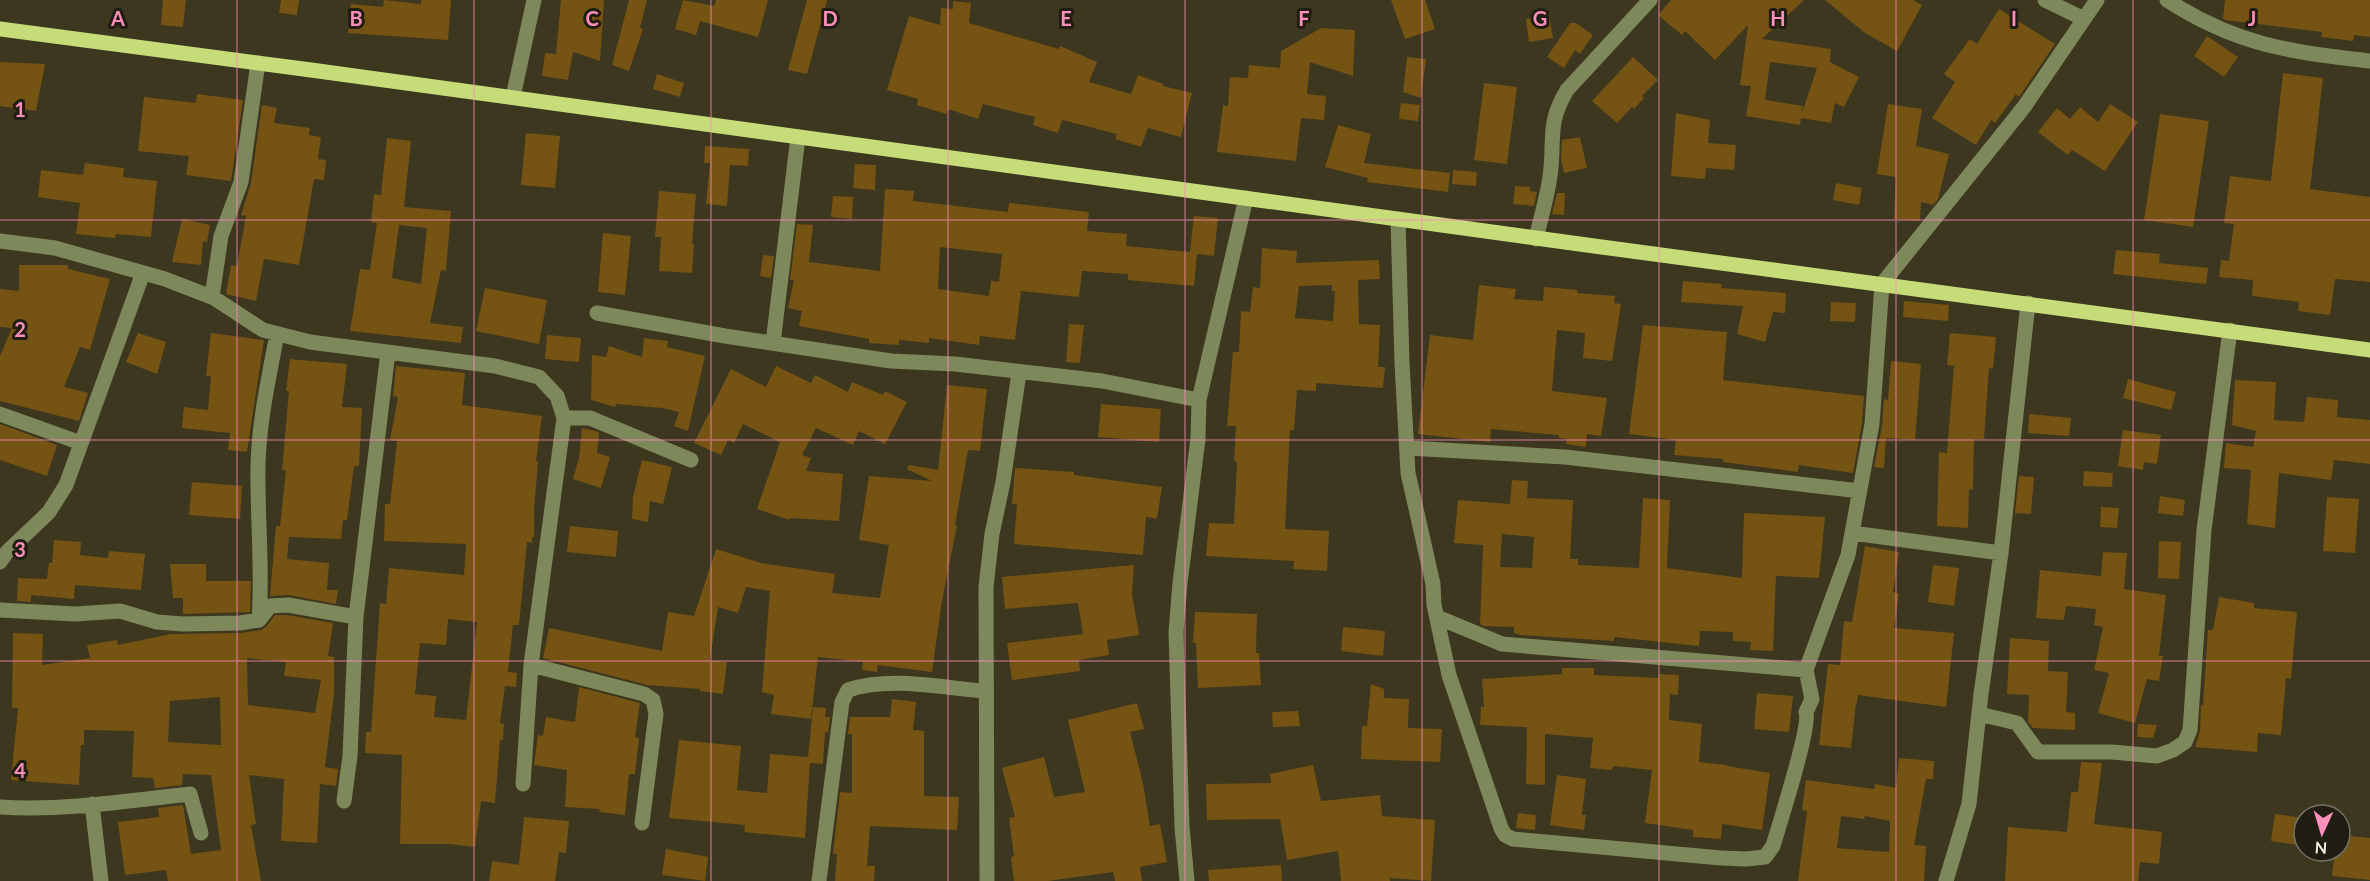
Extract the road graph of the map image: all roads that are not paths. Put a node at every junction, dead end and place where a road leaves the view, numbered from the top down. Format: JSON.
{"nodes":[{"id":1,"x":534,"y":0,"type":"edge"},
{"id":2,"x":1650,"y":0,"type":"edge"},
{"id":3,"x":2045,"y":0,"type":"edge"},
{"id":4,"x":2097,"y":0,"type":"edge"},
{"id":5,"x":2167,"y":0,"type":"edge"},
{"id":6,"x":2084,"y":19,"type":"junction"},
{"id":7,"x":0,"y":29,"type":"edge"},
{"id":8,"x":2370,"y":62,"type":"edge"},
{"id":9,"x":258,"y":63,"type":"junction"},
{"id":10,"x":513,"y":97,"type":"junction"},
{"id":11,"x":798,"y":137,"type":"junction"},
{"id":12,"x":1246,"y":198,"type":"junction"},
{"id":13,"x":1398,"y":219,"type":"junction"},
{"id":14,"x":1536,"y":238,"type":"junction"},
{"id":15,"x":0,"y":241,"type":"edge"},
{"id":16,"x":143,"y":273,"type":"junction"},
{"id":17,"x":1882,"y":284,"type":"junction"},
{"id":18,"x":212,"y":297,"type":"junction"},
{"id":19,"x":2028,"y":303,"type":"junction"},
{"id":20,"x":597,"y":314,"type":"dead end"},
{"id":21,"x":2230,"y":330,"type":"junction"},
{"id":22,"x":277,"y":334,"type":"junction"},
{"id":23,"x":773,"y":343,"type":"junction"},
{"id":24,"x":2370,"y":350,"type":"edge"},
{"id":25,"x":388,"y":352,"type":"junction"},
{"id":26,"x":1019,"y":373,"type":"junction"},
{"id":27,"x":1199,"y":400,"type":"junction"},
{"id":28,"x":0,"y":414,"type":"edge"},
{"id":29,"x":564,"y":418,"type":"junction"},
{"id":30,"x":81,"y":442,"type":"junction"},
{"id":31,"x":1408,"y":448,"type":"junction"},
{"id":32,"x":691,"y":460,"type":"dead end"},
{"id":33,"x":1860,"y":491,"type":"junction"},
{"id":34,"x":1852,"y":532,"type":"junction"},
{"id":35,"x":2001,"y":553,"type":"junction"},
{"id":36,"x":0,"y":562,"type":"edge"},
{"id":37,"x":0,"y":610,"type":"edge"},
{"id":38,"x":356,"y":617,"type":"junction"},
{"id":39,"x":1437,"y":617,"type":"junction"},
{"id":40,"x":259,"y":620,"type":"junction"},
{"id":41,"x":531,"y":664,"type":"junction"},
{"id":42,"x":1806,"y":670,"type":"junction"},
{"id":43,"x":986,"y":691,"type":"junction"},
{"id":44,"x":1979,"y":714,"type":"junction"},
{"id":45,"x":523,"y":784,"type":"dead end"},
{"id":46,"x":344,"y":801,"type":"dead end"},
{"id":47,"x":92,"y":804,"type":"junction"},
{"id":48,"x":0,"y":807,"type":"edge"},
{"id":49,"x":642,"y":823,"type":"dead end"},
{"id":50,"x":201,"y":834,"type":"dead end"},
{"id":51,"x":101,"y":881,"type":"edge"},
{"id":52,"x":819,"y":881,"type":"edge"},
{"id":53,"x":987,"y":881,"type":"edge"},
{"id":54,"x":1187,"y":881,"type":"edge"},
{"id":55,"x":1946,"y":881,"type":"edge"}],
"edges":[{"from":1,"to":10,"type":"street"},
{"from":2,"to":14,"type":"street"},
{"from":3,"to":6,"type":"street"},
{"from":4,"to":6,"type":"street"},
{"from":5,"to":8,"type":"street"},
{"from":6,"to":17,"type":"street"},
{"from":7,"to":9,"type":"main road"},
{"from":9,"to":10,"type":"main road"},
{"from":9,"to":18,"type":"street"},
{"from":10,"to":11,"type":"main road"},
{"from":11,"to":12,"type":"main road"},
{"from":11,"to":23,"type":"street"},
{"from":12,"to":13,"type":"main road"},
{"from":12,"to":27,"type":"street"},
{"from":13,"to":14,"type":"main road"},
{"from":13,"to":31,"type":"street"},
{"from":14,"to":17,"type":"main road"},
{"from":15,"to":16,"type":"street"},
{"from":16,"to":18,"type":"street"},
{"from":16,"to":30,"type":"street"},
{"from":17,"to":19,"type":"main road"},
{"from":17,"to":33,"type":"street"},
{"from":18,"to":22,"type":"street"},
{"from":19,"to":21,"type":"main road"},
{"from":19,"to":35,"type":"street"},
{"from":20,"to":23,"type":"street"},
{"from":21,"to":24,"type":"main road"},
{"from":21,"to":44,"type":"street"},
{"from":22,"to":25,"type":"street"},
{"from":22,"to":40,"type":"street"},
{"from":23,"to":26,"type":"street"},
{"from":25,"to":29,"type":"street"},
{"from":25,"to":38,"type":"street"},
{"from":26,"to":27,"type":"street"},
{"from":26,"to":43,"type":"street"},
{"from":27,"to":54,"type":"street"},
{"from":28,"to":30,"type":"street"},
{"from":29,"to":32,"type":"street"},
{"from":29,"to":41,"type":"street"},
{"from":30,"to":36,"type":"street"},
{"from":31,"to":33,"type":"street"},
{"from":31,"to":39,"type":"street"},
{"from":33,"to":34,"type":"street"},
{"from":34,"to":35,"type":"street"},
{"from":34,"to":42,"type":"street"},
{"from":35,"to":44,"type":"street"},
{"from":37,"to":40,"type":"street"},
{"from":38,"to":40,"type":"street"},
{"from":38,"to":46,"type":"street"},
{"from":39,"to":42,"type":"street"},
{"from":39,"to":42,"type":"street"},
{"from":41,"to":45,"type":"street"},
{"from":41,"to":49,"type":"street"},
{"from":43,"to":52,"type":"street"},
{"from":43,"to":53,"type":"street"},
{"from":44,"to":55,"type":"street"},
{"from":47,"to":48,"type":"street"},
{"from":47,"to":50,"type":"street"},
{"from":47,"to":51,"type":"street"}]}
